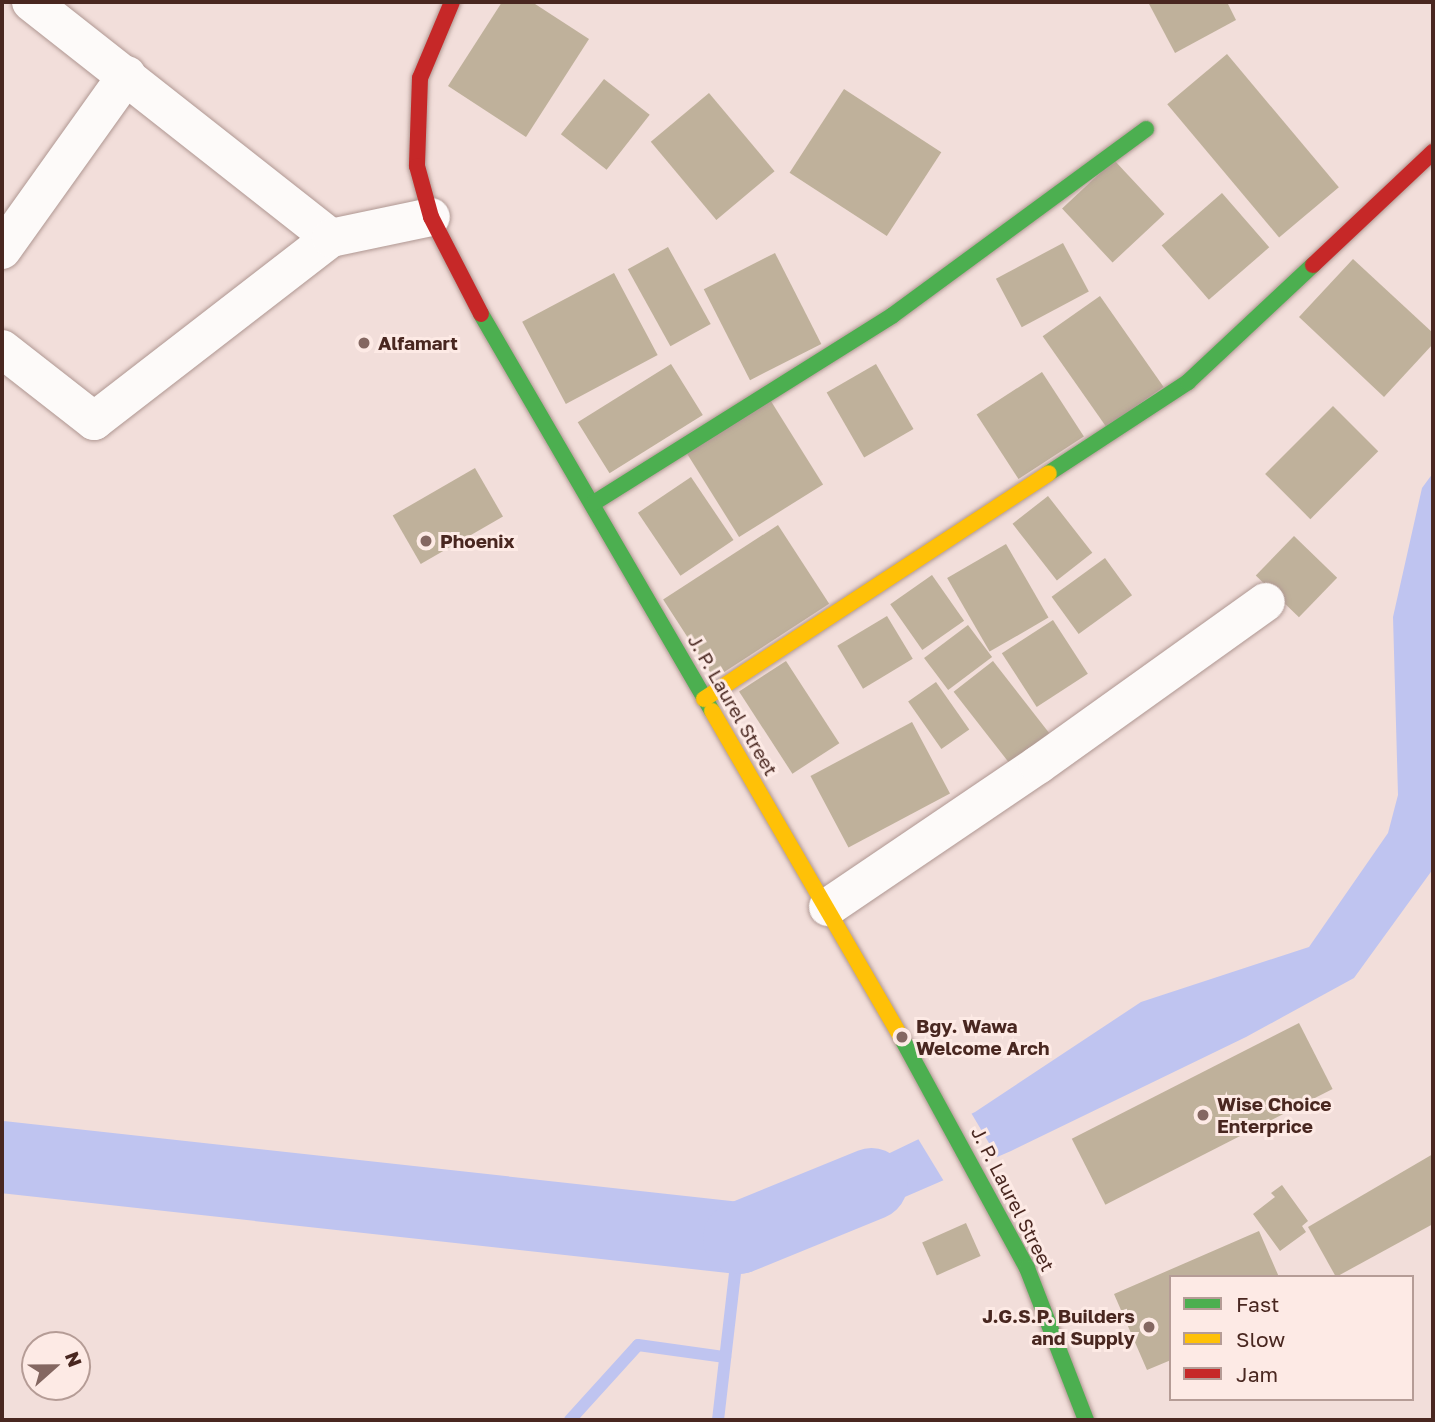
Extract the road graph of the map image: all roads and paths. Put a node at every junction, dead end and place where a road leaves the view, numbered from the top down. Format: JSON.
{"nodes":[{"id":1,"x":12,"y":2,"type":"edge"},
{"id":2,"x":31,"y":2,"type":"edge"},
{"id":3,"x":430,"y":2,"type":"edge"},
{"id":4,"x":448,"y":8,"type":"edge"},
{"id":5,"x":2,"y":13,"type":"edge"},
{"id":6,"x":127,"y":75,"type":"junction"},
{"id":7,"x":1146,"y":129,"type":"dead end"},
{"id":8,"x":1433,"y":152,"type":"edge"},
{"id":9,"x":431,"y":217,"type":"junction"},
{"id":10,"x":331,"y":238,"type":"junction"},
{"id":11,"x":2,"y":250,"type":"edge"},
{"id":12,"x":2,"y":349,"type":"edge"},
{"id":13,"x":592,"y":504,"type":"junction"},
{"id":14,"x":1266,"y":602,"type":"dead end"},
{"id":15,"x":704,"y":699,"type":"junction"},
{"id":16,"x":828,"y":907,"type":"junction"},
{"id":17,"x":1086,"y":1420,"type":"edge"}],
"edges":[{"from":1,"to":5,"type":"street"},
{"from":2,"to":6,"type":"street"},
{"from":3,"to":4,"type":"main road"},
{"from":4,"to":9,"type":"main road","name":"J. P. Laurel Street"},
{"from":6,"to":10,"type":"street"},
{"from":6,"to":11,"type":"street"},
{"from":7,"to":13,"type":"main road"},
{"from":8,"to":15,"type":"main road"},
{"from":9,"to":10,"type":"street"},
{"from":9,"to":13,"type":"main road","name":"J. P. Laurel Street"},
{"from":10,"to":12,"type":"street"},
{"from":13,"to":15,"type":"main road","name":"J. P. Laurel Street"},
{"from":14,"to":16,"type":"street"},
{"from":15,"to":16,"type":"main road","name":"J. P. Laurel Street"},
{"from":16,"to":17,"type":"main road","name":"J. P. Laurel Street"}]}
